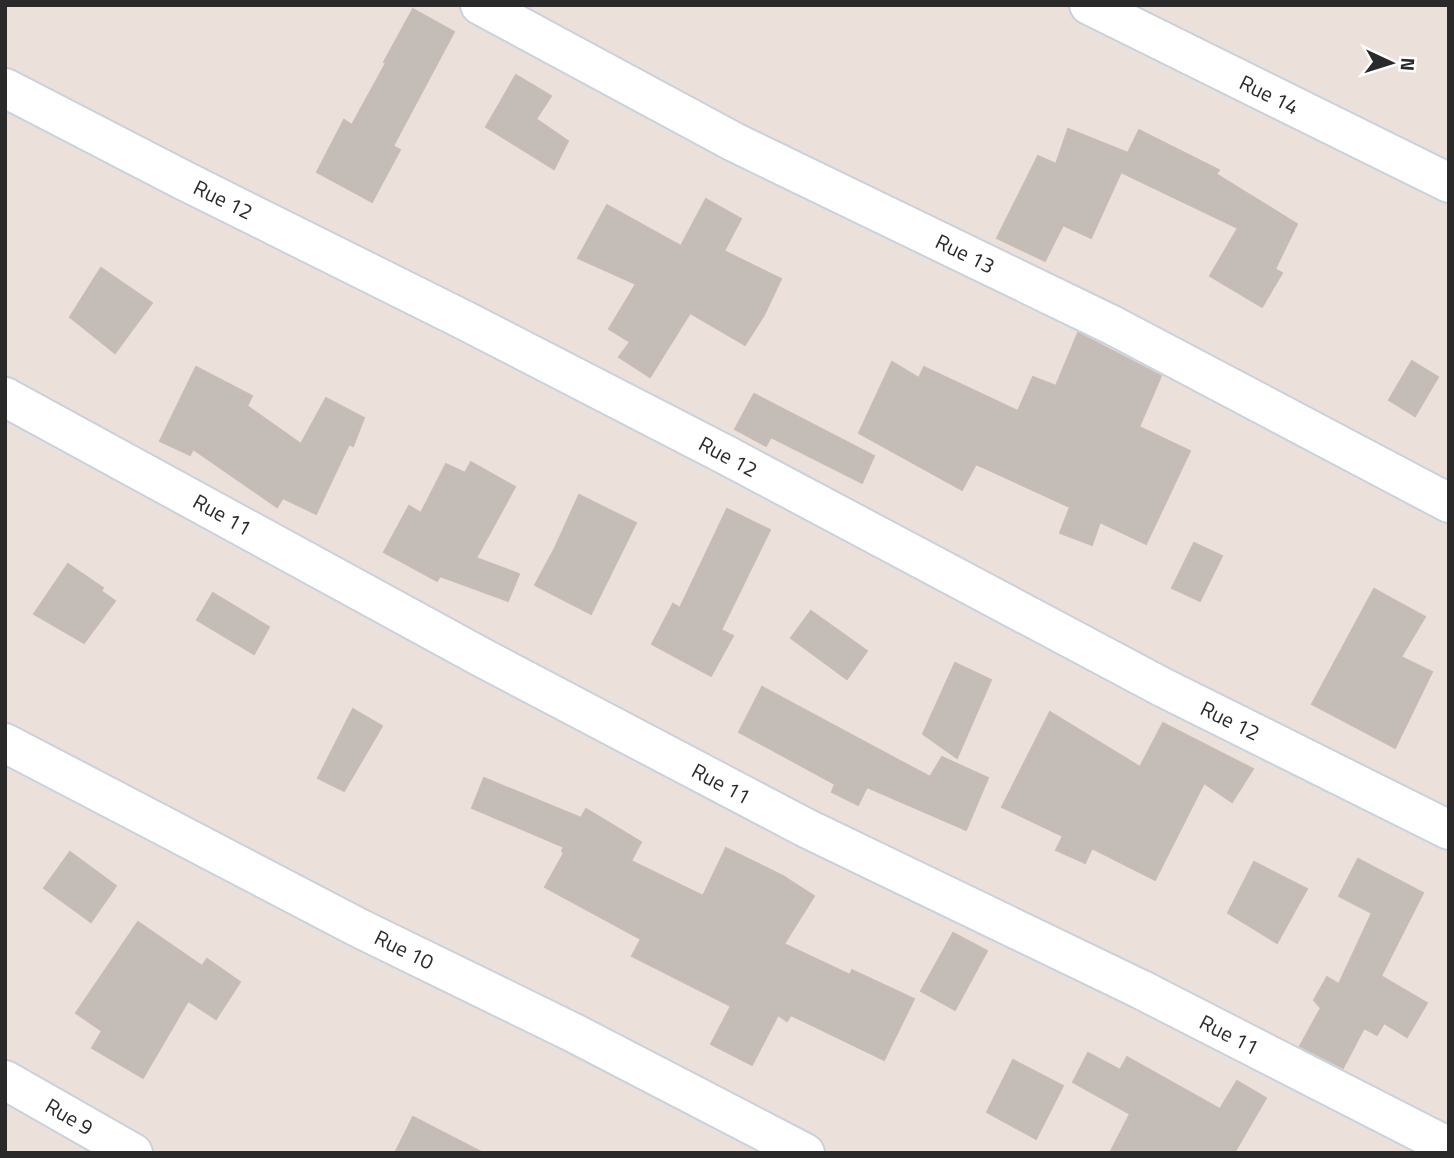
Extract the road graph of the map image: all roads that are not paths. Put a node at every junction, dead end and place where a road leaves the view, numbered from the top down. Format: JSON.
{"nodes":[{"id":1,"x":480,"y":5,"type":"edge"},
{"id":2,"x":1089,"y":5,"type":"edge"},
{"id":3,"x":5,"y":88,"type":"edge"},
{"id":4,"x":1449,"y":183,"type":"edge"},
{"id":5,"x":5,"y":397,"type":"edge"},
{"id":6,"x":1449,"y":502,"type":"edge"},
{"id":7,"x":5,"y":743,"type":"edge"},
{"id":8,"x":1449,"y":830,"type":"edge"},
{"id":9,"x":5,"y":1080,"type":"edge"},
{"id":10,"x":1449,"y":1147,"type":"edge"},
{"id":11,"x":132,"y":1153,"type":"edge"},
{"id":12,"x":804,"y":1153,"type":"edge"}],
"edges":[{"from":1,"to":6,"type":"street","name":"Rue 13"},
{"from":2,"to":4,"type":"street","name":"Rue 14"},
{"from":3,"to":8,"type":"street","name":"Rue 12"},
{"from":5,"to":10,"type":"street","name":"Rue 11"},
{"from":7,"to":12,"type":"street","name":"Rue 10"},
{"from":9,"to":11,"type":"street","name":"Rue 9"}]}
